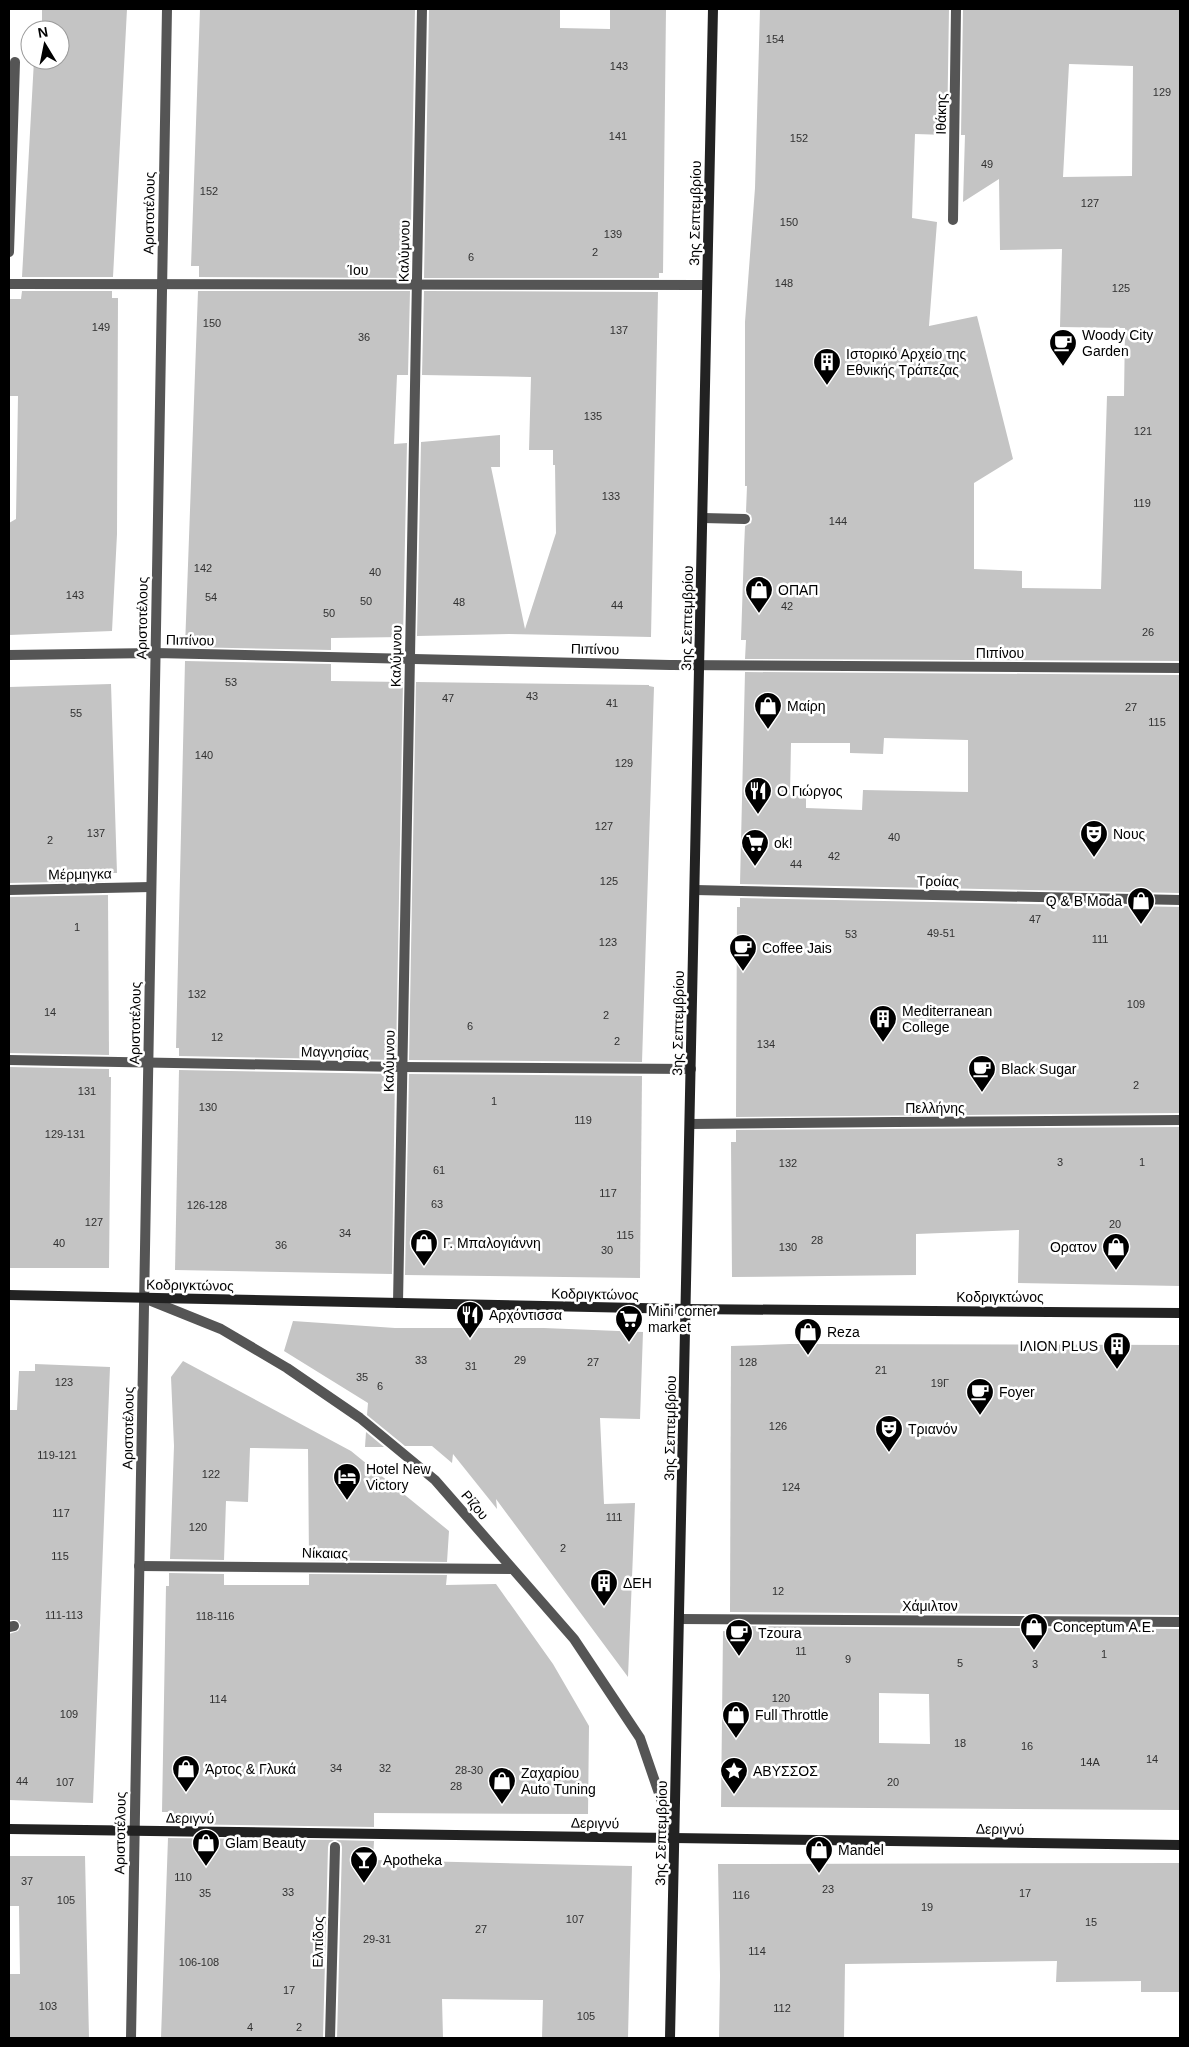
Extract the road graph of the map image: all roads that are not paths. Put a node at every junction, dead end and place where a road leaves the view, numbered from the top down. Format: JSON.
{"nodes":[{"id":1,"x":167,"y":9,"type":"edge"},
{"id":2,"x":422,"y":9,"type":"edge"},
{"id":3,"x":713,"y":9,"type":"edge"},
{"id":4,"x":956,"y":9,"type":"edge"},
{"id":5,"x":15,"y":62,"type":"dead end"},
{"id":6,"x":953,"y":220,"type":"dead end"},
{"id":7,"x":9,"y":252,"type":"edge"},
{"id":8,"x":9,"y":284,"type":"edge"},
{"id":9,"x":162,"y":284,"type":"junction"},
{"id":10,"x":417,"y":284,"type":"junction"},
{"id":11,"x":707,"y":285,"type":"junction"},
{"id":12,"x":703,"y":518,"type":"junction"},
{"id":13,"x":746,"y":519,"type":"dead end"},
{"id":14,"x":155,"y":653,"type":"junction"},
{"id":15,"x":9,"y":655,"type":"edge"},
{"id":16,"x":410,"y":659,"type":"junction"},
{"id":17,"x":699,"y":665,"type":"junction"},
{"id":18,"x":1180,"y":668,"type":"edge"},
{"id":19,"x":151,"y":887,"type":"junction"},
{"id":20,"x":9,"y":890,"type":"edge"},
{"id":21,"x":695,"y":890,"type":"junction"},
{"id":22,"x":1180,"y":900,"type":"edge"},
{"id":23,"x":9,"y":1060,"type":"edge"},
{"id":24,"x":148,"y":1063,"type":"junction"},
{"id":25,"x":402,"y":1067,"type":"junction"},
{"id":26,"x":691,"y":1069,"type":"junction"},
{"id":27,"x":1180,"y":1120,"type":"edge"},
{"id":28,"x":690,"y":1124,"type":"junction"},
{"id":29,"x":9,"y":1295,"type":"edge"},
{"id":30,"x":144,"y":1298,"type":"junction"},
{"id":31,"x":398,"y":1303,"type":"junction"},
{"id":32,"x":686,"y":1309,"type":"junction"},
{"id":33,"x":1180,"y":1313,"type":"edge"},
{"id":34,"x":139,"y":1566,"type":"junction"},
{"id":35,"x":512,"y":1569,"type":"junction"},
{"id":36,"x":679,"y":1619,"type":"junction"},
{"id":37,"x":1180,"y":1622,"type":"edge"},
{"id":38,"x":9,"y":1829,"type":"edge"},
{"id":39,"x":134,"y":1831,"type":"junction"},
{"id":40,"x":674,"y":1838,"type":"junction"},
{"id":41,"x":1180,"y":1845,"type":"edge"},
{"id":42,"x":335,"y":1847,"type":"dead end"},
{"id":43,"x":131,"y":2038,"type":"edge"},
{"id":44,"x":330,"y":2038,"type":"edge"},
{"id":45,"x":670,"y":2038,"type":"edge"}],
"edges":[{"from":1,"to":9,"type":"street","name":"Αριστοτέλους"},
{"from":2,"to":10,"type":"street","name":"Καλύμνου"},
{"from":3,"to":11,"type":"main road","name":"3ης Σεπτεμβρίου"},
{"from":4,"to":6,"type":"street","name":"Ιθάκης"},
{"from":5,"to":7,"type":"street"},
{"from":8,"to":9,"type":"street","name":"Ίου"},
{"from":9,"to":10,"type":"street","name":"Ίου"},
{"from":9,"to":14,"type":"street","name":"Αριστοτέλους"},
{"from":10,"to":11,"type":"street","name":"Ίου"},
{"from":10,"to":16,"type":"street","name":"Καλύμνου"},
{"from":11,"to":12,"type":"main road","name":"3ης Σεπτεμβρίου"},
{"from":12,"to":13,"type":"street"},
{"from":12,"to":17,"type":"main road","name":"3ης Σεπτεμβρίου"},
{"from":14,"to":15,"type":"street","name":"Πιπίνου"},
{"from":14,"to":16,"type":"street","name":"Πιπίνου"},
{"from":14,"to":19,"type":"street","name":"Αριστοτέλους"},
{"from":16,"to":17,"type":"street","name":"Πιπίνου"},
{"from":16,"to":25,"type":"street","name":"Καλύμνου"},
{"from":17,"to":18,"type":"street","name":"Πιπίνου"},
{"from":17,"to":21,"type":"main road","name":"3ης Σεπτεμβρίου"},
{"from":19,"to":20,"type":"street","name":"Μέρμηγκα"},
{"from":19,"to":24,"type":"street","name":"Αριστοτέλους"},
{"from":21,"to":22,"type":"street","name":"Τροίας"},
{"from":21,"to":26,"type":"main road","name":"3ης Σεπτεμβρίου"},
{"from":23,"to":24,"type":"street","name":"Μαγνησίας"},
{"from":24,"to":25,"type":"street","name":"Μαγνησίας"},
{"from":24,"to":30,"type":"street","name":"Αριστοτέλους"},
{"from":25,"to":26,"type":"street","name":"Μαγνησίας"},
{"from":25,"to":31,"type":"street","name":"Καλύμνου"},
{"from":26,"to":28,"type":"main road","name":"3ης Σεπτεμβρίου"},
{"from":27,"to":28,"type":"street","name":"Πελλήνης"},
{"from":28,"to":32,"type":"main road","name":"3ης Σεπτεμβρίου"},
{"from":29,"to":30,"type":"main road","name":"Κοδριγκτώνος"},
{"from":30,"to":31,"type":"main road","name":"Κοδριγκτώνος"},
{"from":30,"to":34,"type":"street","name":"Αριστοτέλους"},
{"from":30,"to":35,"type":"street","name":"Ρίζου"},
{"from":31,"to":32,"type":"main road","name":"Κοδριγκτώνος"},
{"from":32,"to":33,"type":"main road","name":"Κοδριγκτώνος"},
{"from":32,"to":36,"type":"main road","name":"3ης Σεπτεμβρίου"},
{"from":34,"to":35,"type":"street","name":"Νίκαιας"},
{"from":34,"to":39,"type":"street","name":"Αριστοτέλους"},
{"from":35,"to":40,"type":"street","name":"Ρίζου"},
{"from":36,"to":37,"type":"street","name":"Χάμιλτον"},
{"from":36,"to":40,"type":"main road","name":"3ης Σεπτεμβρίου"},
{"from":38,"to":39,"type":"main road","name":"Δεριγνύ"},
{"from":39,"to":40,"type":"main road","name":"Δεριγνύ"},
{"from":39,"to":43,"type":"street","name":"Αριστοτέλους"},
{"from":40,"to":41,"type":"main road","name":"Δεριγνύ"},
{"from":40,"to":45,"type":"main road","name":"3ης Σεπτεμβρίου"},
{"from":42,"to":44,"type":"street","name":"Ελπίδος"}]}
